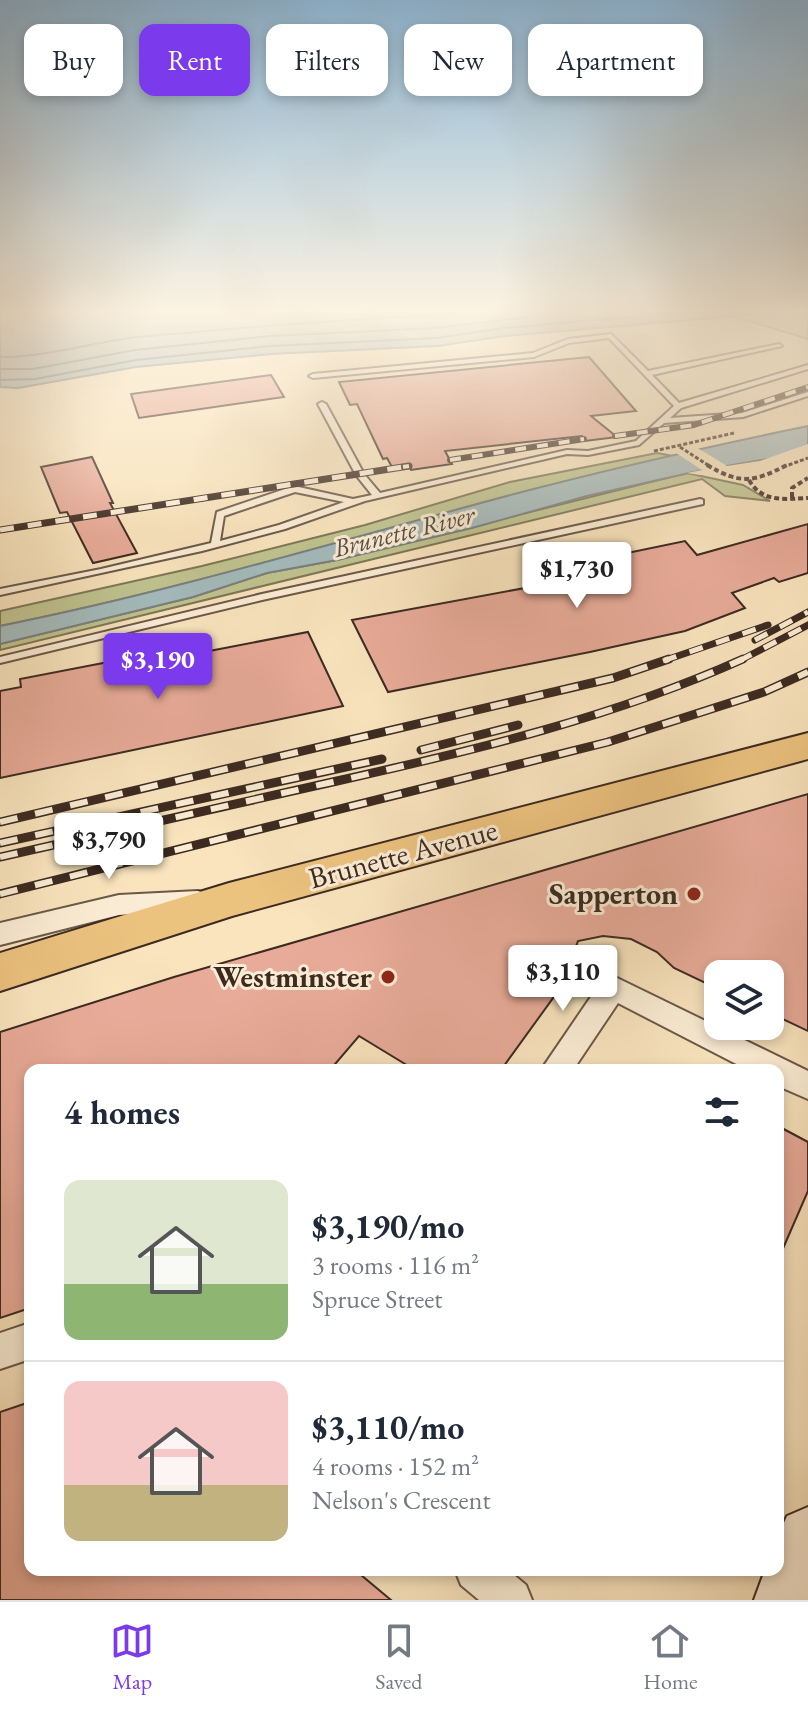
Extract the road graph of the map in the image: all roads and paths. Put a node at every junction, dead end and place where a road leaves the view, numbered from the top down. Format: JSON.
{"nodes":[{"id":1,"x":661,"y":387,"type":"edge"},
{"id":2,"x":742,"y":387,"type":"edge"},
{"id":3,"x":808,"y":394,"type":"edge"},
{"id":4,"x":322,"y":404,"type":"dead end"},
{"id":5,"x":678,"y":406,"type":"junction"},
{"id":6,"x":661,"y":421,"type":"junction"},
{"id":7,"x":680,"y":447,"type":"dead end"},
{"id":8,"x":808,"y":458,"type":"edge"},
{"id":9,"x":808,"y":478,"type":"edge"},
{"id":10,"x":749,"y":480,"type":"junction"},
{"id":11,"x":378,"y":496,"type":"junction"},
{"id":12,"x":792,"y":497,"type":"junction"},
{"id":13,"x":808,"y":498,"type":"edge"},
{"id":14,"x":350,"y":501,"type":"junction"},
{"id":15,"x":700,"y":502,"type":"dead end"},
{"id":16,"x":215,"y":544,"type":"junction"},
{"id":17,"x":0,"y":592,"type":"edge"},
{"id":18,"x":0,"y":660,"type":"edge"},
{"id":19,"x":808,"y":746,"type":"edge"},
{"id":20,"x":229,"y":900,"type":"junction"},
{"id":21,"x":0,"y":934,"type":"edge"},
{"id":22,"x":0,"y":972,"type":"edge"},
{"id":23,"x":560,"y":1064,"type":"edge"},
{"id":24,"x":765,"y":1064,"type":"edge"},
{"id":25,"x":784,"y":1074,"type":"edge"},
{"id":26,"x":808,"y":1086,"type":"edge"},
{"id":27,"x":24,"y":1343,"type":"edge"},
{"id":28,"x":0,"y":1351,"type":"edge"},
{"id":29,"x":808,"y":1537,"type":"edge"},
{"id":30,"x":483,"y":1576,"type":"edge"},
{"id":31,"x":511,"y":1600,"type":"edge"},
{"id":32,"x":785,"y":1600,"type":"edge"}],
"edges":[{"from":1,"to":5,"type":"lane"},
{"from":2,"to":5,"type":"lane"},
{"from":3,"to":6,"type":"lane"},
{"from":4,"to":11,"type":"lane"},
{"from":5,"to":6,"type":"lane"},
{"from":6,"to":11,"type":"lane"},
{"from":7,"to":10,"type":"path"},
{"from":8,"to":10,"type":"path"},
{"from":9,"to":12,"type":"path"},
{"from":10,"to":12,"type":"path"},
{"from":11,"to":14,"type":"lane"},
{"from":12,"to":13,"type":"path"},
{"from":14,"to":16,"type":"lane"},
{"from":14,"to":16,"type":"lane"},
{"from":15,"to":18,"type":"lane"},
{"from":16,"to":17,"type":"lane"},
{"from":19,"to":20,"type":"main road","name":"Brunette Avenue"},
{"from":20,"to":21,"type":"street"},
{"from":20,"to":22,"type":"main road","name":"Brunette Avenue"},
{"from":23,"to":24,"type":"street"},
{"from":25,"to":26,"type":"street"},
{"from":27,"to":28,"type":"street"},
{"from":29,"to":32,"type":"street"},
{"from":30,"to":31,"type":"street"}]}
